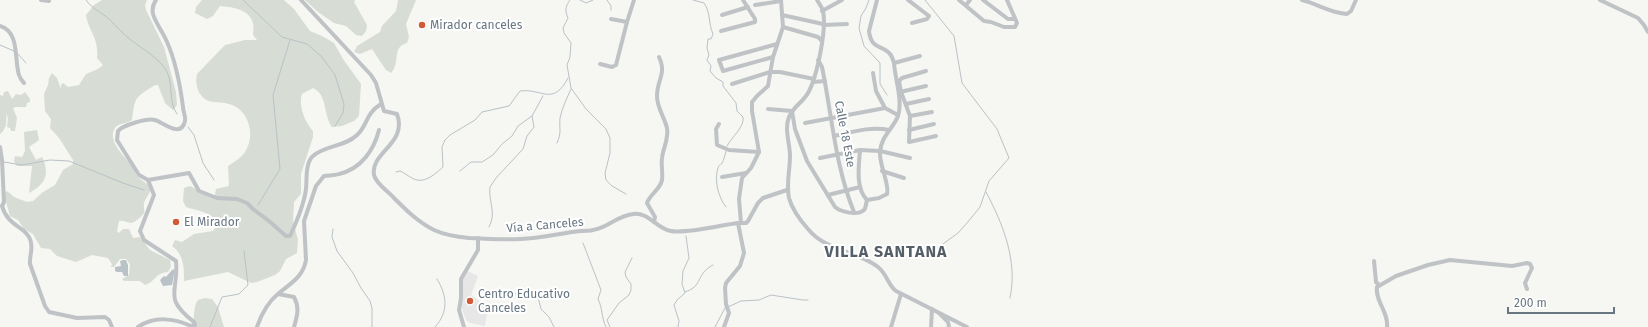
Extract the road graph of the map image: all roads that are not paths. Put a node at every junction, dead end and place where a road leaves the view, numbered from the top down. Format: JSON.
{"nodes":[{"id":1,"x":41,"y":0,"type":"edge"},
{"id":2,"x":156,"y":0,"type":"edge"},
{"id":3,"x":301,"y":0,"type":"edge"},
{"id":4,"x":634,"y":0,"type":"edge"},
{"id":5,"x":743,"y":0,"type":"edge"},
{"id":6,"x":818,"y":0,"type":"edge"},
{"id":7,"x":842,"y":0,"type":"edge"},
{"id":8,"x":877,"y":0,"type":"edge"},
{"id":9,"x":908,"y":0,"type":"edge"},
{"id":10,"x":959,"y":0,"type":"edge"},
{"id":11,"x":970,"y":0,"type":"edge"},
{"id":12,"x":983,"y":0,"type":"edge"},
{"id":13,"x":1007,"y":0,"type":"edge"},
{"id":14,"x":1302,"y":0,"type":"edge"},
{"id":15,"x":1356,"y":0,"type":"edge"},
{"id":16,"x":1600,"y":0,"type":"edge"},
{"id":17,"x":49,"y":1,"type":"edge"},
{"id":18,"x":781,"y":1,"type":"edge"},
{"id":19,"x":755,"y":5,"type":"dead end"},
{"id":20,"x":966,"y":5,"type":"junction"},
{"id":21,"x":748,"y":7,"type":"junction"},
{"id":22,"x":822,"y":11,"type":"junction"},
{"id":23,"x":722,"y":15,"type":"dead end"},
{"id":24,"x":782,"y":15,"type":"junction"},
{"id":25,"x":611,"y":19,"type":"dead end"},
{"id":26,"x":1015,"y":19,"type":"junction"},
{"id":27,"x":627,"y":22,"type":"junction"},
{"id":28,"x":823,"y":24,"type":"junction"},
{"id":29,"x":847,"y":24,"type":"dead end"},
{"id":30,"x":912,"y":24,"type":"dead end"},
{"id":31,"x":0,"y":26,"type":"edge"},
{"id":32,"x":783,"y":27,"type":"junction"},
{"id":33,"x":721,"y":31,"type":"dead end"},
{"id":34,"x":1648,"y":32,"type":"edge"},
{"id":35,"x":822,"y":40,"type":"junction"},
{"id":36,"x":777,"y":44,"type":"junction"},
{"id":37,"x":920,"y":56,"type":"dead end"},
{"id":38,"x":659,"y":57,"type":"dead end"},
{"id":39,"x":773,"y":58,"type":"junction"},
{"id":40,"x":818,"y":60,"type":"junction"},
{"id":41,"x":894,"y":63,"type":"junction"},
{"id":42,"x":600,"y":64,"type":"dead end"},
{"id":43,"x":926,"y":71,"type":"dead end"},
{"id":44,"x":770,"y":72,"type":"junction"},
{"id":45,"x":873,"y":73,"type":"dead end"},
{"id":46,"x":825,"y":80,"type":"junction"},
{"id":47,"x":814,"y":81,"type":"junction"},
{"id":48,"x":24,"y":83,"type":"dead end"},
{"id":49,"x":732,"y":84,"type":"dead end"},
{"id":50,"x":926,"y":86,"type":"dead end"},
{"id":51,"x":899,"y":92,"type":"junction"},
{"id":52,"x":929,"y":99,"type":"dead end"},
{"id":53,"x":381,"y":104,"type":"junction"},
{"id":54,"x":906,"y":104,"type":"junction"},
{"id":55,"x":885,"y":108,"type":"junction"},
{"id":56,"x":768,"y":109,"type":"dead end"},
{"id":57,"x":792,"y":111,"type":"junction"},
{"id":58,"x":932,"y":112,"type":"dead end"},
{"id":59,"x":898,"y":115,"type":"junction"},
{"id":60,"x":910,"y":116,"type":"junction"},
{"id":61,"x":831,"y":118,"type":"junction"},
{"id":62,"x":805,"y":123,"type":"dead end"},
{"id":63,"x":719,"y":124,"type":"dead end"},
{"id":64,"x":934,"y":124,"type":"dead end"},
{"id":65,"x":379,"y":130,"type":"dead end"},
{"id":66,"x":889,"y":130,"type":"junction"},
{"id":67,"x":909,"y":130,"type":"junction"},
{"id":68,"x":834,"y":136,"type":"junction"},
{"id":69,"x":936,"y":136,"type":"dead end"},
{"id":70,"x":0,"y":147,"type":"edge"},
{"id":71,"x":860,"y":150,"type":"junction"},
{"id":72,"x":880,"y":151,"type":"junction"},
{"id":73,"x":759,"y":152,"type":"junction"},
{"id":74,"x":838,"y":155,"type":"junction"},
{"id":75,"x":820,"y":158,"type":"dead end"},
{"id":76,"x":910,"y":158,"type":"dead end"},
{"id":77,"x":882,"y":171,"type":"junction"},
{"id":78,"x":746,"y":173,"type":"junction"},
{"id":79,"x":722,"y":177,"type":"dead end"},
{"id":80,"x":904,"y":178,"type":"dead end"},
{"id":81,"x":148,"y":180,"type":"junction"},
{"id":82,"x":860,"y":187,"type":"junction"},
{"id":83,"x":787,"y":190,"type":"junction"},
{"id":84,"x":845,"y":191,"type":"junction"},
{"id":85,"x":828,"y":195,"type":"junction"},
{"id":86,"x":867,"y":200,"type":"junction"},
{"id":87,"x":854,"y":212,"type":"junction"},
{"id":88,"x":298,"y":219,"type":"junction"},
{"id":89,"x":304,"y":221,"type":"junction"},
{"id":90,"x":654,"y":222,"type":"junction"},
{"id":91,"x":739,"y":223,"type":"junction"},
{"id":92,"x":478,"y":238,"type":"junction"},
{"id":93,"x":1374,"y":261,"type":"dead end"},
{"id":94,"x":1379,"y":285,"type":"junction"},
{"id":95,"x":1527,"y":289,"type":"dead end"},
{"id":96,"x":278,"y":294,"type":"junction"},
{"id":97,"x":902,"y":294,"type":"junction"},
{"id":98,"x":932,"y":309,"type":"junction"},
{"id":99,"x":939,"y":312,"type":"junction"},
{"id":100,"x":112,"y":327,"type":"edge"},
{"id":101,"x":138,"y":327,"type":"edge"},
{"id":102,"x":257,"y":327,"type":"edge"},
{"id":103,"x":294,"y":327,"type":"edge"},
{"id":104,"x":464,"y":327,"type":"edge"},
{"id":105,"x":724,"y":327,"type":"edge"},
{"id":106,"x":891,"y":327,"type":"edge"},
{"id":107,"x":931,"y":327,"type":"edge"},
{"id":108,"x":949,"y":327,"type":"edge"},
{"id":109,"x":967,"y":327,"type":"edge"},
{"id":110,"x":1386,"y":327,"type":"edge"}],
"edges":[{"from":1,"to":17,"type":"street"},
{"from":2,"to":81,"type":"street"},
{"from":3,"to":53,"type":"street"},
{"from":4,"to":27,"type":"street"},
{"from":5,"to":21,"type":"street"},
{"from":6,"to":22,"type":"street"},
{"from":7,"to":22,"type":"street"},
{"from":8,"to":41,"type":"street"},
{"from":9,"to":30,"type":"street"},
{"from":10,"to":20,"type":"street"},
{"from":11,"to":20,"type":"street"},
{"from":12,"to":26,"type":"street"},
{"from":13,"to":26,"type":"street"},
{"from":14,"to":15,"type":"street"},
{"from":16,"to":34,"type":"street"},
{"from":18,"to":19,"type":"street"},
{"from":18,"to":24,"type":"street"},
{"from":20,"to":26,"type":"street"},
{"from":21,"to":23,"type":"street"},
{"from":21,"to":33,"type":"street"},
{"from":22,"to":28,"type":"street"},
{"from":24,"to":28,"type":"street"},
{"from":24,"to":32,"type":"street"},
{"from":25,"to":27,"type":"street"},
{"from":27,"to":42,"type":"street"},
{"from":28,"to":29,"type":"street"},
{"from":28,"to":35,"type":"street"},
{"from":31,"to":48,"type":"street"},
{"from":32,"to":35,"type":"street"},
{"from":32,"to":36,"type":"street"},
{"from":35,"to":40,"type":"street"},
{"from":36,"to":39,"type":"street"},
{"from":36,"to":39,"type":"street"},
{"from":37,"to":41,"type":"street"},
{"from":38,"to":90,"type":"street"},
{"from":39,"to":44,"type":"street"},
{"from":40,"to":46,"type":"street","name":"Calle 18 Este"},
{"from":40,"to":47,"type":"street"},
{"from":41,"to":51,"type":"street"},
{"from":43,"to":51,"type":"street"},
{"from":44,"to":47,"type":"street"},
{"from":44,"to":49,"type":"street"},
{"from":44,"to":73,"type":"street"},
{"from":45,"to":55,"type":"street"},
{"from":46,"to":47,"type":"street"},
{"from":46,"to":61,"type":"street","name":"Calle 18 Este"},
{"from":47,"to":57,"type":"street"},
{"from":50,"to":51,"type":"street"},
{"from":51,"to":54,"type":"street"},
{"from":51,"to":59,"type":"street"},
{"from":52,"to":54,"type":"street"},
{"from":53,"to":88,"type":"street"},
{"from":53,"to":92,"type":"street","name":"Vía a Canceles"},
{"from":54,"to":60,"type":"street"},
{"from":55,"to":59,"type":"street"},
{"from":55,"to":61,"type":"street"},
{"from":56,"to":57,"type":"street"},
{"from":57,"to":83,"type":"street"},
{"from":57,"to":85,"type":"street"},
{"from":58,"to":60,"type":"street"},
{"from":59,"to":66,"type":"street"},
{"from":60,"to":67,"type":"street"},
{"from":61,"to":62,"type":"street"},
{"from":61,"to":68,"type":"street","name":"Calle 18 Este"},
{"from":63,"to":73,"type":"street"},
{"from":64,"to":67,"type":"street"},
{"from":65,"to":89,"type":"street"},
{"from":66,"to":68,"type":"street"},
{"from":66,"to":72,"type":"street"},
{"from":67,"to":69,"type":"street"},
{"from":68,"to":74,"type":"street","name":"Calle 18 Este"},
{"from":70,"to":100,"type":"street"},
{"from":71,"to":72,"type":"street"},
{"from":71,"to":74,"type":"street"},
{"from":71,"to":82,"type":"street"},
{"from":72,"to":76,"type":"street"},
{"from":72,"to":77,"type":"street"},
{"from":73,"to":78,"type":"street"},
{"from":74,"to":75,"type":"street"},
{"from":74,"to":84,"type":"street","name":"Calle 18 Este"},
{"from":77,"to":80,"type":"street"},
{"from":77,"to":86,"type":"street"},
{"from":78,"to":79,"type":"street"},
{"from":78,"to":91,"type":"street"},
{"from":81,"to":88,"type":"street"},
{"from":81,"to":101,"type":"street"},
{"from":82,"to":84,"type":"street"},
{"from":82,"to":86,"type":"street"},
{"from":83,"to":91,"type":"street"},
{"from":83,"to":97,"type":"street"},
{"from":84,"to":85,"type":"street"},
{"from":84,"to":87,"type":"street","name":"Calle 18 Este"},
{"from":85,"to":87,"type":"street"},
{"from":86,"to":87,"type":"street"},
{"from":88,"to":89,"type":"street"},
{"from":89,"to":96,"type":"street"},
{"from":90,"to":91,"type":"street","name":"Vía a Canceles"},
{"from":90,"to":92,"type":"street","name":"Vía a Canceles"},
{"from":91,"to":105,"type":"street"},
{"from":92,"to":104,"type":"street"},
{"from":93,"to":94,"type":"street"},
{"from":94,"to":95,"type":"street"},
{"from":94,"to":110,"type":"street"},
{"from":96,"to":102,"type":"street"},
{"from":96,"to":103,"type":"street"},
{"from":97,"to":98,"type":"street"},
{"from":97,"to":106,"type":"street"},
{"from":98,"to":99,"type":"street"},
{"from":98,"to":107,"type":"street"},
{"from":99,"to":108,"type":"street"},
{"from":99,"to":109,"type":"street"}]}
